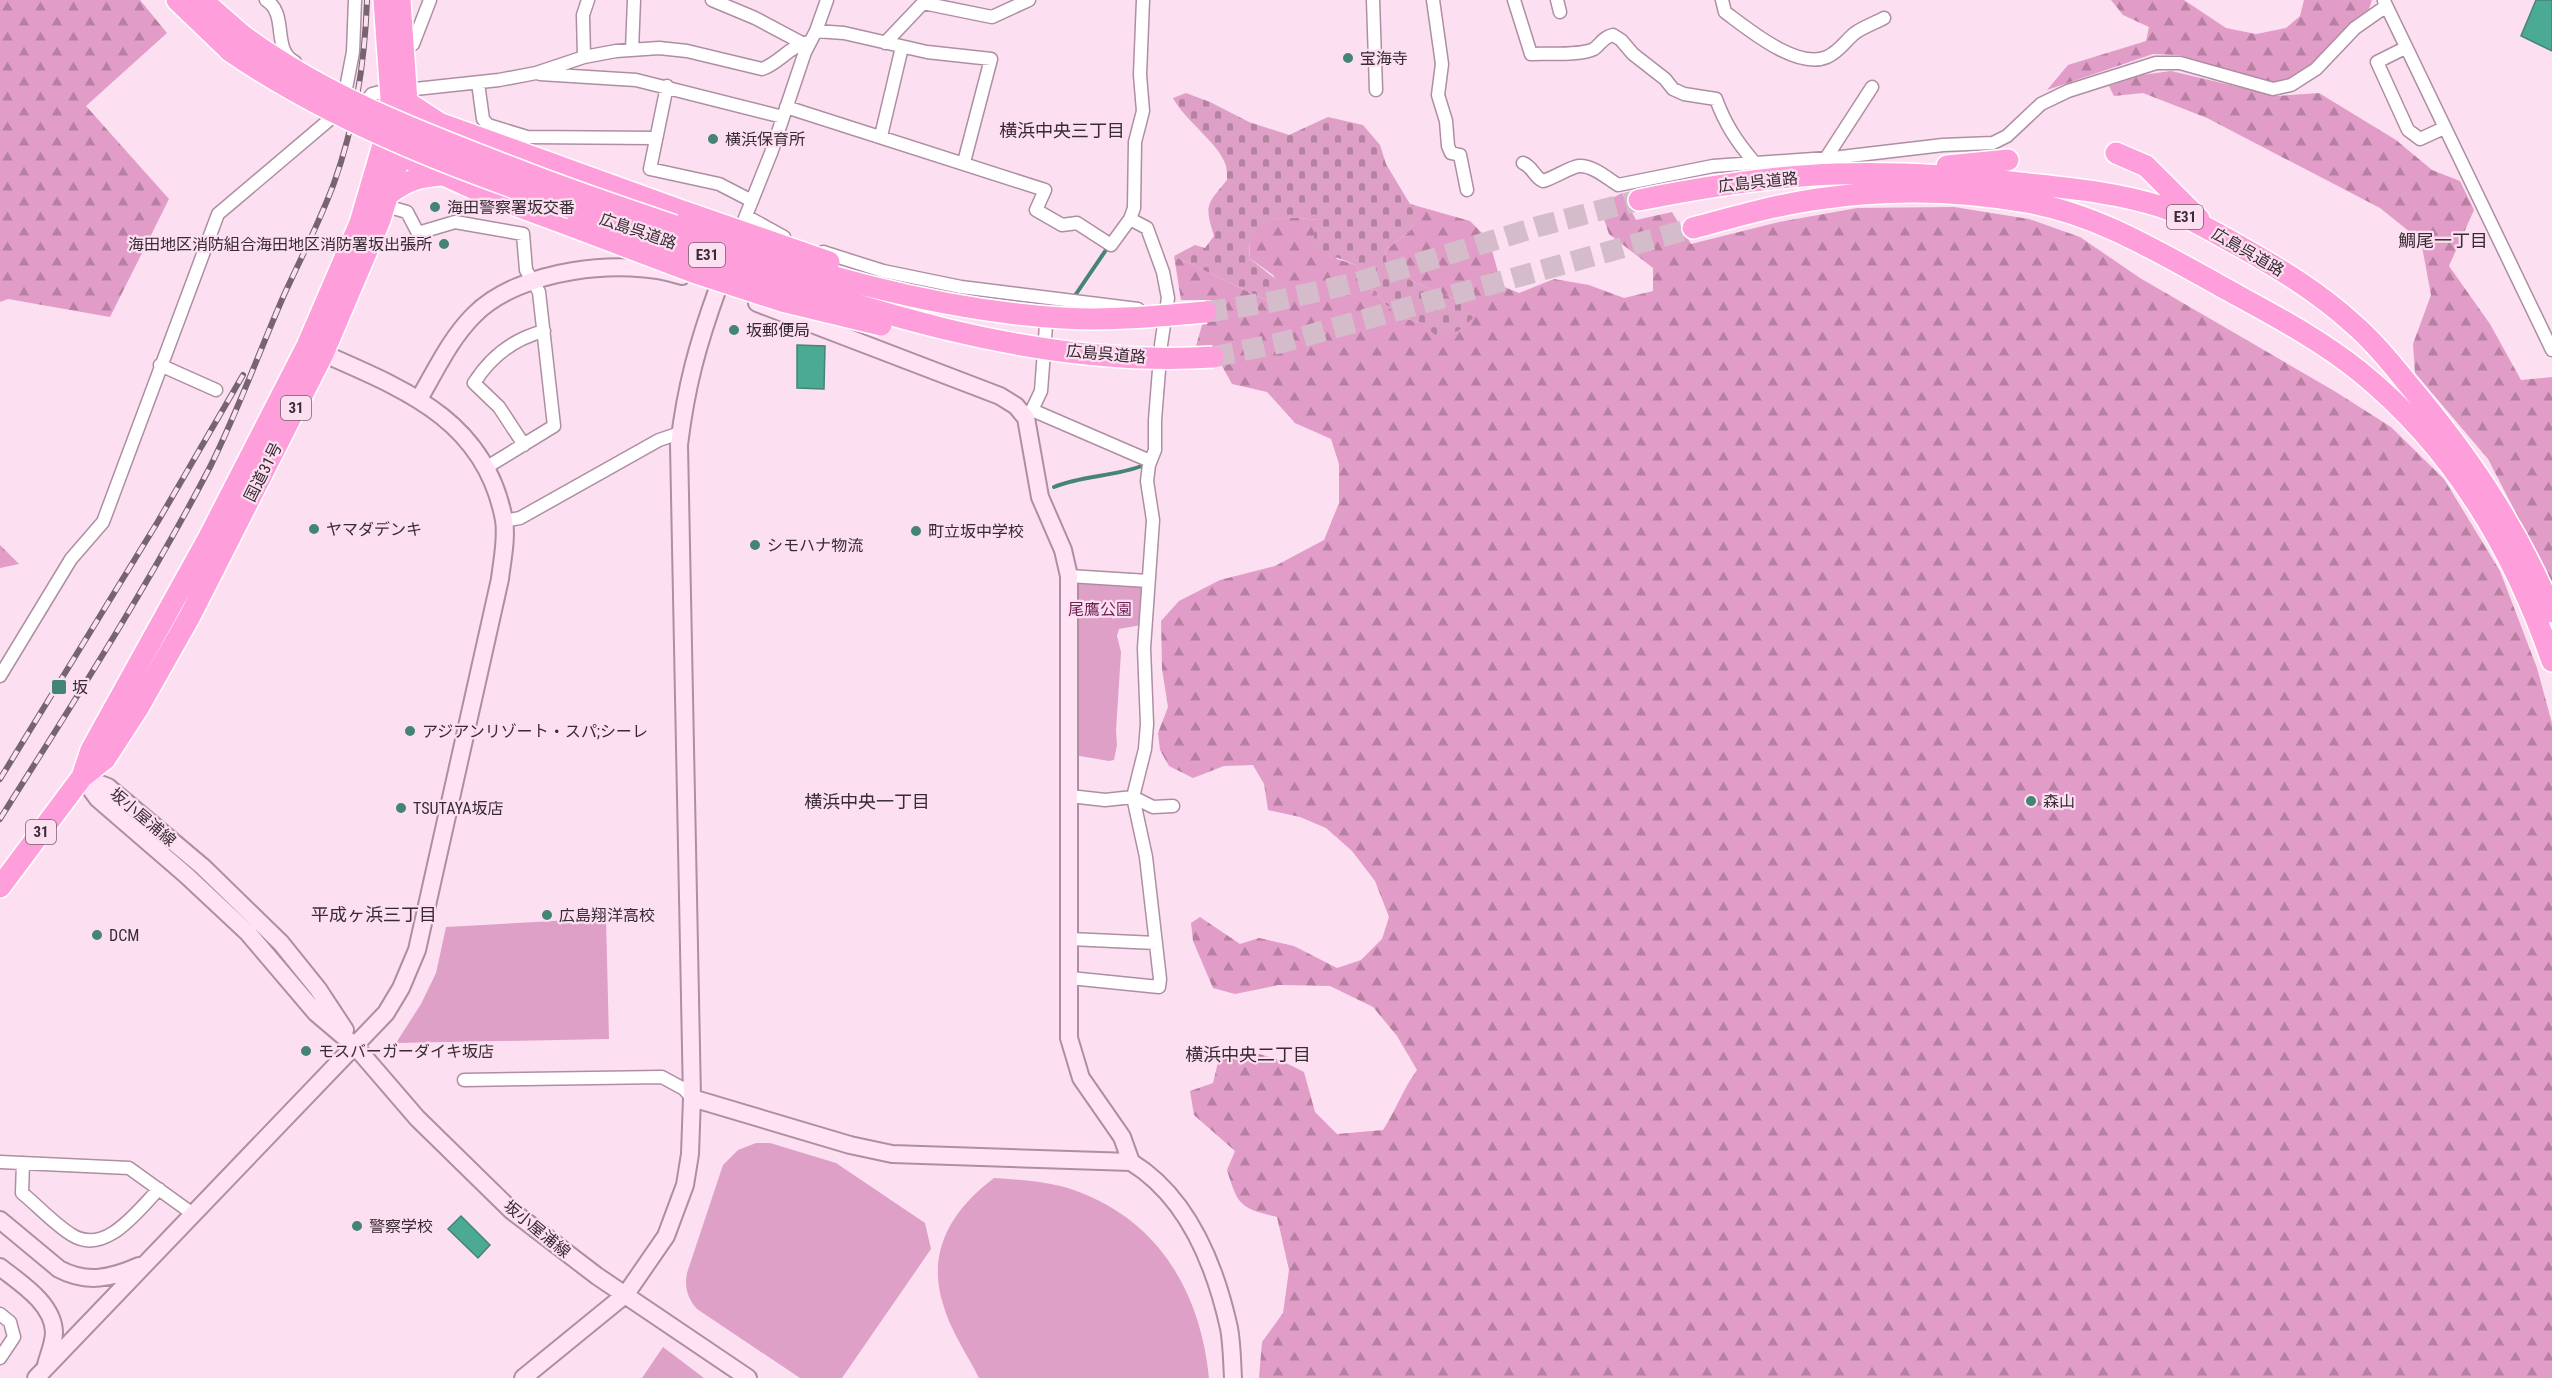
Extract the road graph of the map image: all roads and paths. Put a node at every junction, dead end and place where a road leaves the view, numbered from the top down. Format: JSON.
{"nodes":[{"id":1,"x":177,"y":0,"type":"edge"},
{"id":2,"x":202,"y":0,"type":"edge"},
{"id":3,"x":266,"y":0,"type":"edge"},
{"id":4,"x":355,"y":0,"type":"edge"},
{"id":5,"x":384,"y":0,"type":"edge"},
{"id":6,"x":400,"y":0,"type":"edge"},
{"id":7,"x":430,"y":0,"type":"edge"},
{"id":8,"x":634,"y":0,"type":"edge"},
{"id":9,"x":712,"y":0,"type":"edge"},
{"id":10,"x":827,"y":0,"type":"edge"},
{"id":11,"x":1029,"y":0,"type":"edge"},
{"id":12,"x":1143,"y":0,"type":"edge"},
{"id":13,"x":1373,"y":0,"type":"edge"},
{"id":14,"x":1433,"y":0,"type":"edge"},
{"id":15,"x":1514,"y":0,"type":"edge"},
{"id":16,"x":1722,"y":0,"type":"edge"},
{"id":17,"x":585,"y":1,"type":"edge"},
{"id":18,"x":2384,"y":4,"type":"edge"},
{"id":19,"x":1884,"y":18,"type":"dead end"},
{"id":20,"x":809,"y":38,"type":"junction"},
{"id":21,"x":236,"y":43,"type":"junction"},
{"id":22,"x":885,"y":43,"type":"junction"},
{"id":23,"x":902,"y":47,"type":"junction"},
{"id":24,"x":2405,"y":48,"type":"junction"},
{"id":25,"x":632,"y":50,"type":"junction"},
{"id":26,"x":404,"y":52,"type":"junction"},
{"id":27,"x":584,"y":57,"type":"junction"},
{"id":28,"x":536,"y":73,"type":"junction"},
{"id":29,"x":478,"y":82,"type":"junction"},
{"id":30,"x":667,"y":86,"type":"junction"},
{"id":31,"x":1872,"y":87,"type":"dead end"},
{"id":32,"x":348,"y":88,"type":"junction"},
{"id":33,"x":1376,"y":90,"type":"dead end"},
{"id":34,"x":401,"y":96,"type":"junction"},
{"id":35,"x":342,"y":109,"type":"junction"},
{"id":36,"x":785,"y":112,"type":"junction"},
{"id":37,"x":2444,"y":128,"type":"junction"},
{"id":38,"x":880,"y":136,"type":"junction"},
{"id":39,"x":656,"y":138,"type":"junction"},
{"id":40,"x":391,"y":151,"type":"junction"},
{"id":41,"x":2116,"y":153,"type":"dead end"},
{"id":42,"x":2008,"y":160,"type":"dead end"},
{"id":43,"x":964,"y":162,"type":"junction"},
{"id":44,"x":1754,"y":162,"type":"junction"},
{"id":45,"x":1523,"y":164,"type":"dead end"},
{"id":46,"x":1831,"y":166,"type":"junction"},
{"id":47,"x":444,"y":175,"type":"junction"},
{"id":48,"x":1467,"y":190,"type":"dead end"},
{"id":49,"x":387,"y":200,"type":"junction"},
{"id":50,"x":1639,"y":200,"type":"tunnel mouth"},
{"id":51,"x":752,"y":201,"type":"junction"},
{"id":52,"x":746,"y":216,"type":"junction"},
{"id":53,"x":1130,"y":219,"type":"junction"},
{"id":54,"x":1693,"y":228,"type":"tunnel mouth"},
{"id":55,"x":2208,"y":228,"type":"junction"},
{"id":56,"x":532,"y":280,"type":"junction"},
{"id":57,"x":718,"y":288,"type":"junction"},
{"id":58,"x":1048,"y":297,"type":"junction"},
{"id":59,"x":1206,"y":312,"type":"tunnel mouth"},
{"id":60,"x":1158,"y":314,"type":"junction"},
{"id":61,"x":544,"y":331,"type":"junction"},
{"id":62,"x":315,"y":350,"type":"junction"},
{"id":63,"x":2552,"y":350,"type":"edge"},
{"id":64,"x":1092,"y":356,"type":"junction"},
{"id":65,"x":1213,"y":357,"type":"tunnel mouth"},
{"id":66,"x":160,"y":365,"type":"junction"},
{"id":67,"x":216,"y":390,"type":"dead end"},
{"id":68,"x":419,"y":399,"type":"junction"},
{"id":69,"x":1027,"y":412,"type":"junction"},
{"id":70,"x":680,"y":433,"type":"junction"},
{"id":71,"x":524,"y":445,"type":"junction"},
{"id":72,"x":1150,"y":461,"type":"junction"},
{"id":73,"x":488,"y":467,"type":"junction"},
{"id":74,"x":504,"y":521,"type":"junction"},
{"id":75,"x":1069,"y":576,"type":"junction"},
{"id":76,"x":1148,"y":581,"type":"junction"},
{"id":77,"x":2552,"y":612,"type":"edge"},
{"id":78,"x":2552,"y":662,"type":"edge"},
{"id":79,"x":0,"y":676,"type":"edge"},
{"id":80,"x":82,"y":777,"type":"junction"},
{"id":81,"x":1070,"y":796,"type":"junction"},
{"id":82,"x":1132,"y":797,"type":"junction"},
{"id":83,"x":1173,"y":806,"type":"dead end"},
{"id":84,"x":0,"y":887,"type":"edge"},
{"id":85,"x":1070,"y":939,"type":"junction"},
{"id":86,"x":1156,"y":943,"type":"junction"},
{"id":87,"x":1070,"y":978,"type":"junction"},
{"id":88,"x":355,"y":1046,"type":"junction"},
{"id":89,"x":464,"y":1080,"type":"dead end"},
{"id":90,"x":692,"y":1098,"type":"junction"},
{"id":91,"x":0,"y":1162,"type":"edge"},
{"id":92,"x":1131,"y":1162,"type":"junction"},
{"id":93,"x":23,"y":1163,"type":"junction"},
{"id":94,"x":159,"y":1189,"type":"junction"},
{"id":95,"x":193,"y":1215,"type":"junction"},
{"id":96,"x":0,"y":1220,"type":"edge"},
{"id":97,"x":145,"y":1264,"type":"junction"},
{"id":98,"x":0,"y":1267,"type":"edge"},
{"id":99,"x":626,"y":1294,"type":"junction"},
{"id":100,"x":0,"y":1314,"type":"edge"},
{"id":101,"x":0,"y":1358,"type":"edge"},
{"id":102,"x":41,"y":1373,"type":"edge"},
{"id":103,"x":523,"y":1378,"type":"edge"},
{"id":104,"x":748,"y":1378,"type":"edge"},
{"id":105,"x":1233,"y":1378,"type":"edge"}],
"edges":[{"from":1,"to":21,"type":"highway","name":"広島呉道路","number":"E31"},
{"from":2,"to":21,"type":"highway","name":"広島呉道路","number":"E31"},
{"from":3,"to":32,"type":"street"},
{"from":4,"to":32,"type":"street"},
{"from":5,"to":34,"type":"highway","name":"国道31号","number":"31"},
{"from":6,"to":26,"type":"highway","name":"国道31号","number":"31"},
{"from":7,"to":26,"type":"street"},
{"from":8,"to":25,"type":"street"},
{"from":9,"to":20,"type":"street"},
{"from":10,"to":20,"type":"street"},
{"from":11,"to":22,"type":"street"},
{"from":12,"to":53,"type":"street"},
{"from":13,"to":33,"type":"street"},
{"from":14,"to":48,"type":"street"},
{"from":15,"to":44,"type":"street"},
{"from":16,"to":19,"type":"street"},
{"from":17,"to":27,"type":"street"},
{"from":18,"to":24,"type":"street"},
{"from":18,"to":46,"type":"street"},
{"from":20,"to":22,"type":"street"},
{"from":20,"to":25,"type":"street"},
{"from":20,"to":36,"type":"street"},
{"from":21,"to":60,"type":"highway","name":"広島呉道路","number":"E31","bridge":true},
{"from":21,"to":64,"type":"highway","name":"広島呉道路","number":"E31","bridge":true},
{"from":22,"to":23,"type":"street"},
{"from":23,"to":38,"type":"street"},
{"from":23,"to":43,"type":"street"},
{"from":24,"to":37,"type":"street"},
{"from":24,"to":37,"type":"street"},
{"from":25,"to":27,"type":"street"},
{"from":26,"to":34,"type":"highway","name":"国道31号","number":"31"},
{"from":27,"to":28,"type":"street"},
{"from":28,"to":29,"type":"street"},
{"from":28,"to":30,"type":"street"},
{"from":29,"to":34,"type":"street"},
{"from":29,"to":39,"type":"street"},
{"from":30,"to":36,"type":"street"},
{"from":30,"to":39,"type":"street"},
{"from":31,"to":46,"type":"street"},
{"from":32,"to":35,"type":"street"},
{"from":34,"to":35,"type":"street"},
{"from":34,"to":40,"type":"highway","name":"国道31号","number":"31"},
{"from":34,"to":60,"type":"highway","bridge":true},
{"from":35,"to":66,"type":"street"},
{"from":36,"to":38,"type":"street"},
{"from":36,"to":51,"type":"street"},
{"from":37,"to":63,"type":"street"},
{"from":38,"to":43,"type":"street"},
{"from":39,"to":51,"type":"street"},
{"from":40,"to":47,"type":"highway"},
{"from":40,"to":49,"type":"highway","name":"国道31号","number":"31"},
{"from":40,"to":62,"type":"highway","name":"国道31号","number":"31"},
{"from":41,"to":55,"type":"highway"},
{"from":42,"to":46,"type":"highway"},
{"from":43,"to":53,"type":"street"},
{"from":44,"to":45,"type":"street"},
{"from":44,"to":46,"type":"street"},
{"from":46,"to":50,"type":"highway","name":"広島呉道路","number":"E31"},
{"from":46,"to":55,"type":"highway","name":"広島呉道路","number":"E31"},
{"from":47,"to":49,"type":"highway"},
{"from":47,"to":64,"type":"highway","bridge":true},
{"from":49,"to":56,"type":"street"},
{"from":49,"to":62,"type":"highway","name":"国道31号","number":"31"},
{"from":51,"to":52,"type":"street"},
{"from":52,"to":57,"type":"street"},
{"from":52,"to":58,"type":"street"},
{"from":53,"to":60,"type":"street"},
{"from":54,"to":78,"type":"highway","name":"広島呉道路","number":"E31"},
{"from":55,"to":77,"type":"highway","name":"広島呉道路","number":"E31"},
{"from":56,"to":57,"type":"street"},
{"from":56,"to":61,"type":"street"},
{"from":56,"to":68,"type":"street"},
{"from":57,"to":69,"type":"street"},
{"from":57,"to":70,"type":"street"},
{"from":58,"to":60,"type":"street"},
{"from":58,"to":69,"type":"street"},
{"from":59,"to":60,"type":"highway","name":"広島呉道路","number":"E31","bridge":true},
{"from":60,"to":72,"type":"street"},
{"from":61,"to":71,"type":"street"},
{"from":61,"to":71,"type":"street"},
{"from":62,"to":68,"type":"street"},
{"from":62,"to":80,"type":"highway","name":"国道31号","number":"31"},
{"from":64,"to":65,"type":"highway","name":"広島呉道路","number":"E31","bridge":true},
{"from":66,"to":67,"type":"street"},
{"from":66,"to":79,"type":"street"},
{"from":68,"to":73,"type":"street"},
{"from":69,"to":72,"type":"street"},
{"from":69,"to":75,"type":"street"},
{"from":70,"to":74,"type":"street"},
{"from":70,"to":90,"type":"street"},
{"from":71,"to":73,"type":"street"},
{"from":72,"to":76,"type":"street"},
{"from":73,"to":74,"type":"street"},
{"from":74,"to":88,"type":"street"},
{"from":75,"to":76,"type":"street"},
{"from":75,"to":81,"type":"street"},
{"from":76,"to":82,"type":"street"},
{"from":80,"to":84,"type":"highway","name":"国道31号","number":"31"},
{"from":80,"to":88,"type":"street","name":"坂小屋浦線"},
{"from":81,"to":82,"type":"street"},
{"from":81,"to":85,"type":"street"},
{"from":82,"to":83,"type":"street"},
{"from":82,"to":86,"type":"street"},
{"from":85,"to":86,"type":"street"},
{"from":85,"to":87,"type":"street"},
{"from":86,"to":87,"type":"street"},
{"from":87,"to":92,"type":"street"},
{"from":88,"to":95,"type":"street"},
{"from":88,"to":99,"type":"street","name":"坂小屋浦線"},
{"from":89,"to":90,"type":"street"},
{"from":90,"to":92,"type":"street"},
{"from":90,"to":99,"type":"street"},
{"from":91,"to":93,"type":"street"},
{"from":92,"to":105,"type":"street"},
{"from":93,"to":94,"type":"street"},
{"from":93,"to":94,"type":"street"},
{"from":94,"to":95,"type":"street"},
{"from":95,"to":97,"type":"street"},
{"from":96,"to":97,"type":"street"},
{"from":97,"to":102,"type":"street"},
{"from":98,"to":102,"type":"street"},
{"from":99,"to":103,"type":"street"},
{"from":99,"to":104,"type":"street","name":"坂小屋浦線"},
{"from":100,"to":101,"type":"street"}]}
